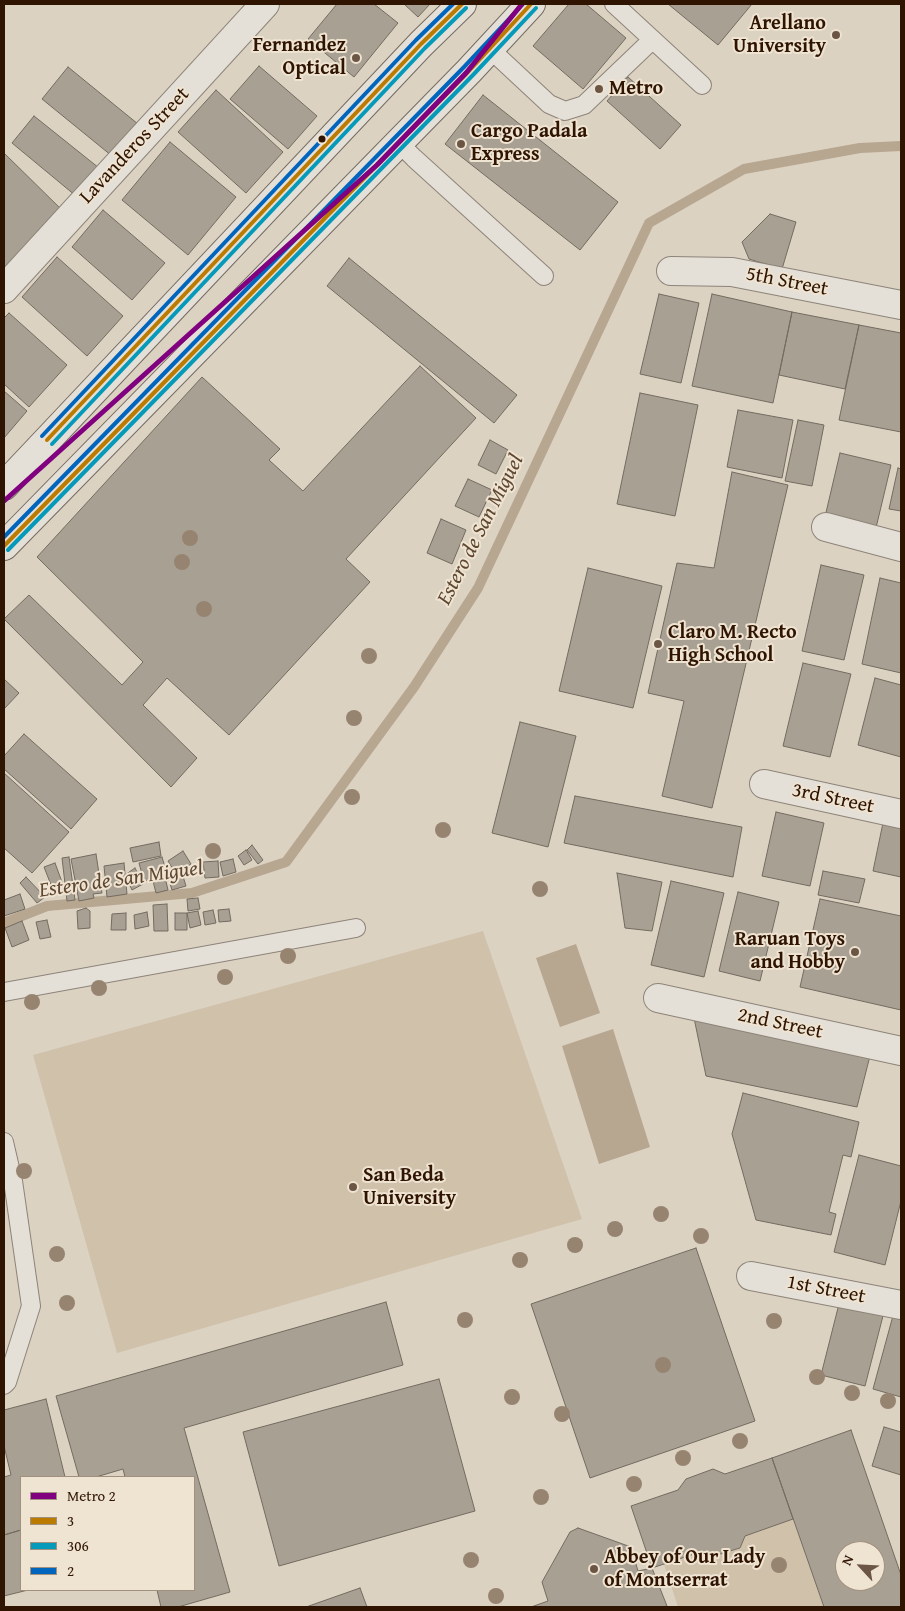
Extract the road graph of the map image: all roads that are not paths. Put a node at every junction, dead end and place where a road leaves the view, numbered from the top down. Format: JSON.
{"nodes":[{"id":1,"x":265,"y":4,"type":"edge"},
{"id":2,"x":462,"y":4,"type":"edge"},
{"id":3,"x":531,"y":4,"type":"edge"},
{"id":4,"x":614,"y":4,"type":"edge"},
{"id":5,"x":652,"y":40,"type":"junction"},
{"id":6,"x":490,"y":49,"type":"junction"},
{"id":7,"x":702,"y":85,"type":"dead end"},
{"id":8,"x":399,"y":143,"type":"junction"},
{"id":9,"x":671,"y":272,"type":"dead end"},
{"id":10,"x":544,"y":276,"type":"dead end"},
{"id":11,"x":4,"y":289,"type":"edge"},
{"id":12,"x":901,"y":305,"type":"edge"},
{"id":13,"x":4,"y":486,"type":"edge"},
{"id":14,"x":826,"y":527,"type":"dead end"},
{"id":15,"x":4,"y":546,"type":"edge"},
{"id":16,"x":901,"y":546,"type":"edge"},
{"id":17,"x":764,"y":784,"type":"dead end"},
{"id":18,"x":901,"y":814,"type":"edge"},
{"id":19,"x":356,"y":928,"type":"dead end"},
{"id":20,"x":4,"y":992,"type":"edge"},
{"id":21,"x":658,"y":998,"type":"dead end"},
{"id":22,"x":901,"y":1051,"type":"edge"},
{"id":23,"x":4,"y":1142,"type":"edge"},
{"id":24,"x":751,"y":1276,"type":"dead end"},
{"id":25,"x":901,"y":1305,"type":"edge"},
{"id":26,"x":4,"y":1385,"type":"edge"}],
"edges":[{"from":1,"to":11,"type":"main road","name":"Lavanderos Street"},
{"from":2,"to":13,"type":"main road"},
{"from":3,"to":6,"type":"main road"},
{"from":4,"to":5,"type":"lane"},
{"from":5,"to":6,"type":"lane"},
{"from":5,"to":7,"type":"lane"},
{"from":6,"to":8,"type":"main road"},
{"from":8,"to":10,"type":"lane"},
{"from":8,"to":15,"type":"main road"},
{"from":9,"to":12,"type":"main road","name":"5th Street"},
{"from":14,"to":16,"type":"main road"},
{"from":17,"to":18,"type":"main road","name":"3rd Street"},
{"from":19,"to":20,"type":"lane"},
{"from":21,"to":22,"type":"main road","name":"2nd Street"},
{"from":23,"to":26,"type":"lane"},
{"from":24,"to":25,"type":"main road","name":"1st Street"}]}
